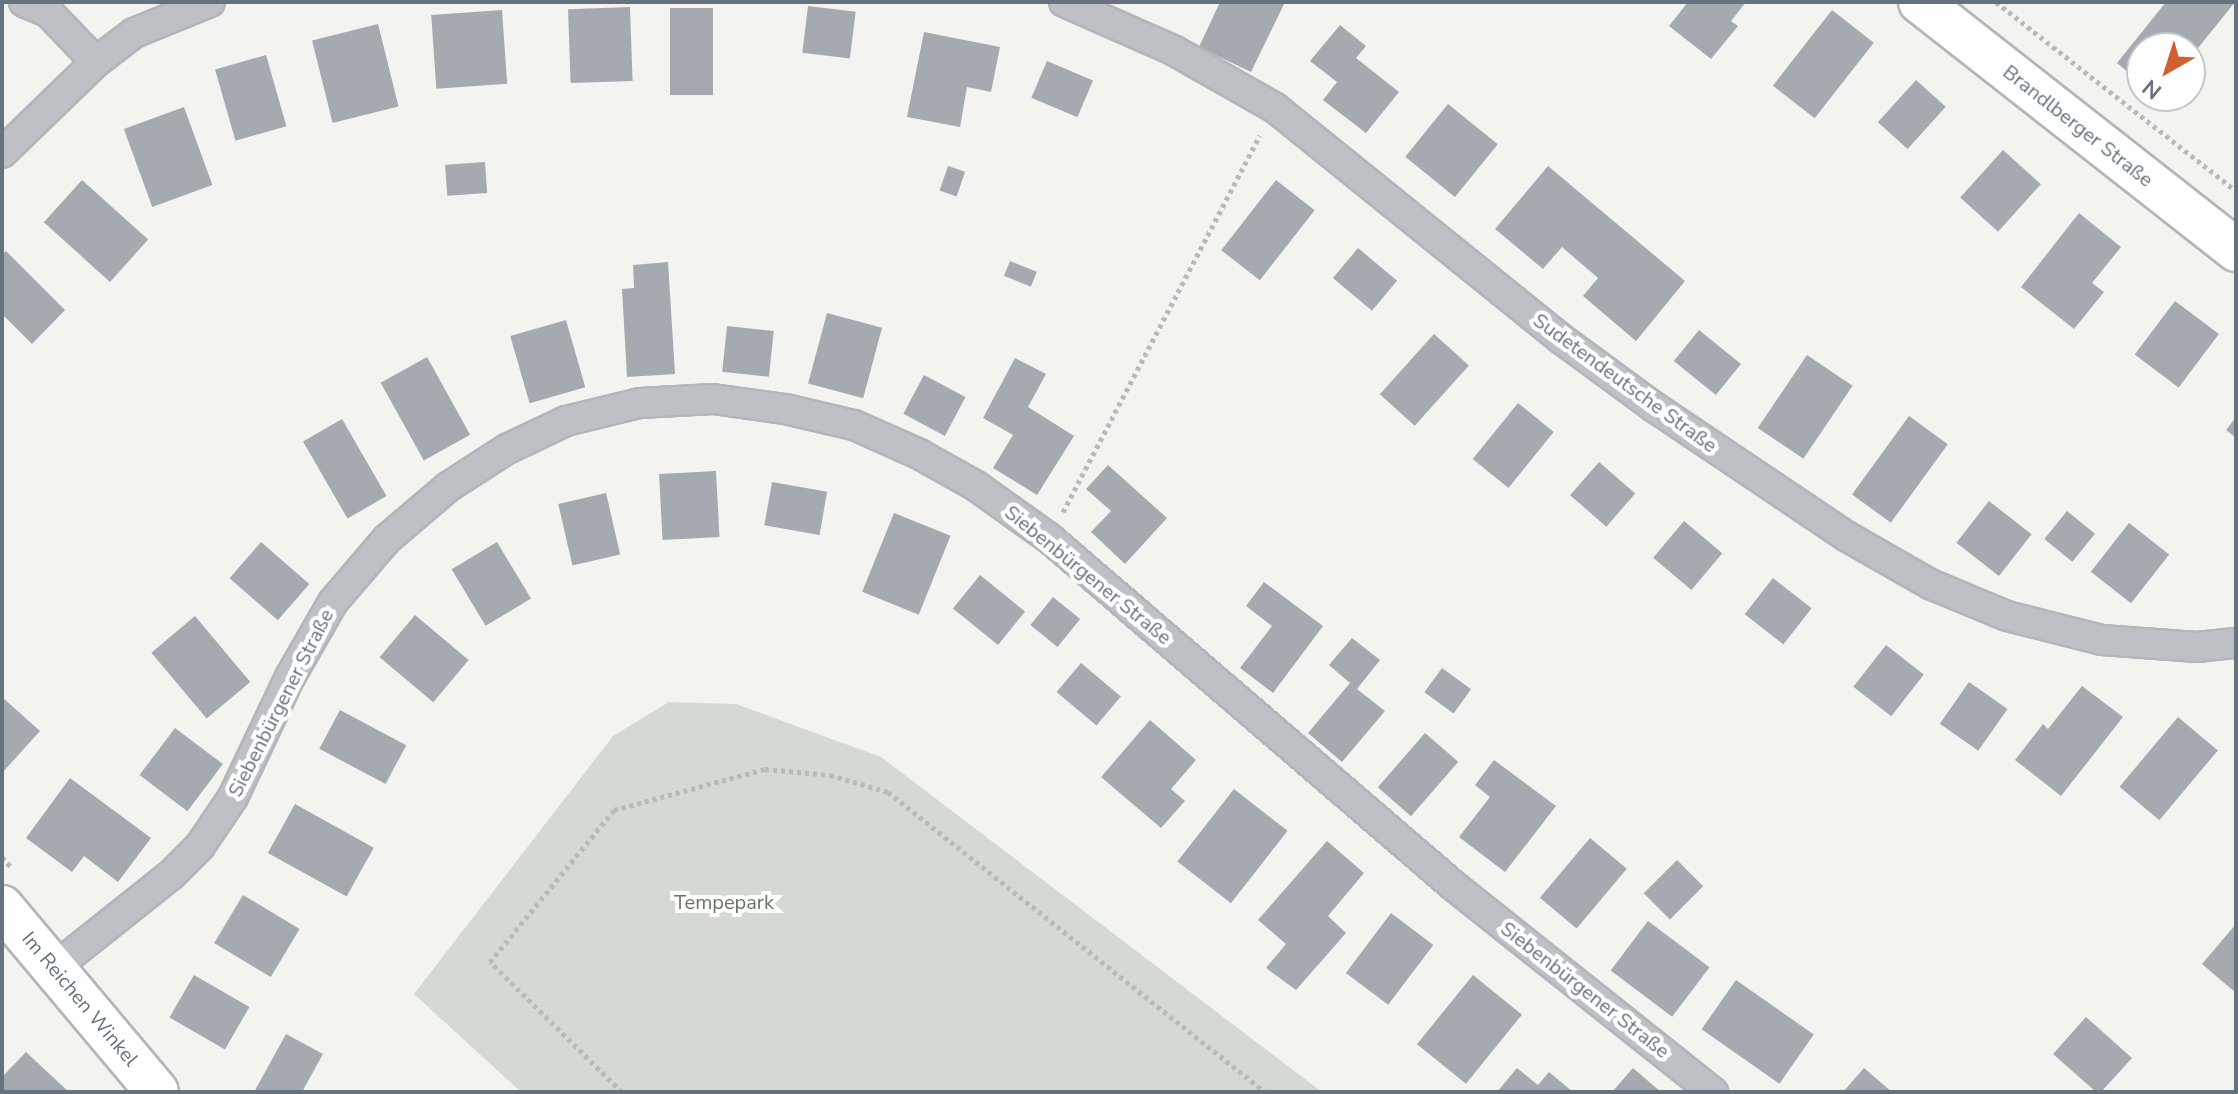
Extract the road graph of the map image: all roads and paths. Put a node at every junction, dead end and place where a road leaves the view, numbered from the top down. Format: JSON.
{"nodes":[{"id":1,"x":24,"y":2,"type":"edge"},
{"id":2,"x":210,"y":2,"type":"edge"},
{"id":3,"x":1064,"y":2,"type":"edge"},
{"id":4,"x":1920,"y":2,"type":"edge"},
{"id":5,"x":1996,"y":2,"type":"edge"},
{"id":6,"x":96,"y":62,"type":"junction"},
{"id":7,"x":1275,"y":108,"type":"junction"},
{"id":8,"x":2,"y":153,"type":"edge"},
{"id":9,"x":2236,"y":191,"type":"edge"},
{"id":10,"x":2236,"y":250,"type":"edge"},
{"id":11,"x":1049,"y":538,"type":"junction"},
{"id":12,"x":2236,"y":643,"type":"edge"},
{"id":13,"x":2,"y":907,"type":"edge"},
{"id":14,"x":54,"y":968,"type":"junction"},
{"id":15,"x":157,"y":1092,"type":"edge"},
{"id":16,"x":622,"y":1092,"type":"edge"},
{"id":17,"x":1265,"y":1092,"type":"edge"},
{"id":18,"x":1713,"y":1092,"type":"edge"}],
"edges":[{"from":1,"to":6,"type":"street"},
{"from":2,"to":6,"type":"street"},
{"from":3,"to":7,"type":"street","name":"Sudetendeutsche Straße"},
{"from":4,"to":10,"type":"street","name":"Brandlberger Straße"},
{"from":5,"to":9,"type":"path"},
{"from":6,"to":8,"type":"street"},
{"from":7,"to":11,"type":"path"},
{"from":7,"to":12,"type":"street","name":"Sudetendeutsche Straße"},
{"from":11,"to":14,"type":"street","name":"Siebenbürgener Straße"},
{"from":11,"to":18,"type":"street","name":"Siebenbürgener Straße"},
{"from":13,"to":14,"type":"street","name":"Im Reichen Winkel"},
{"from":14,"to":15,"type":"street","name":"Im Reichen Winkel"},
{"from":16,"to":17,"type":"path"}]}
